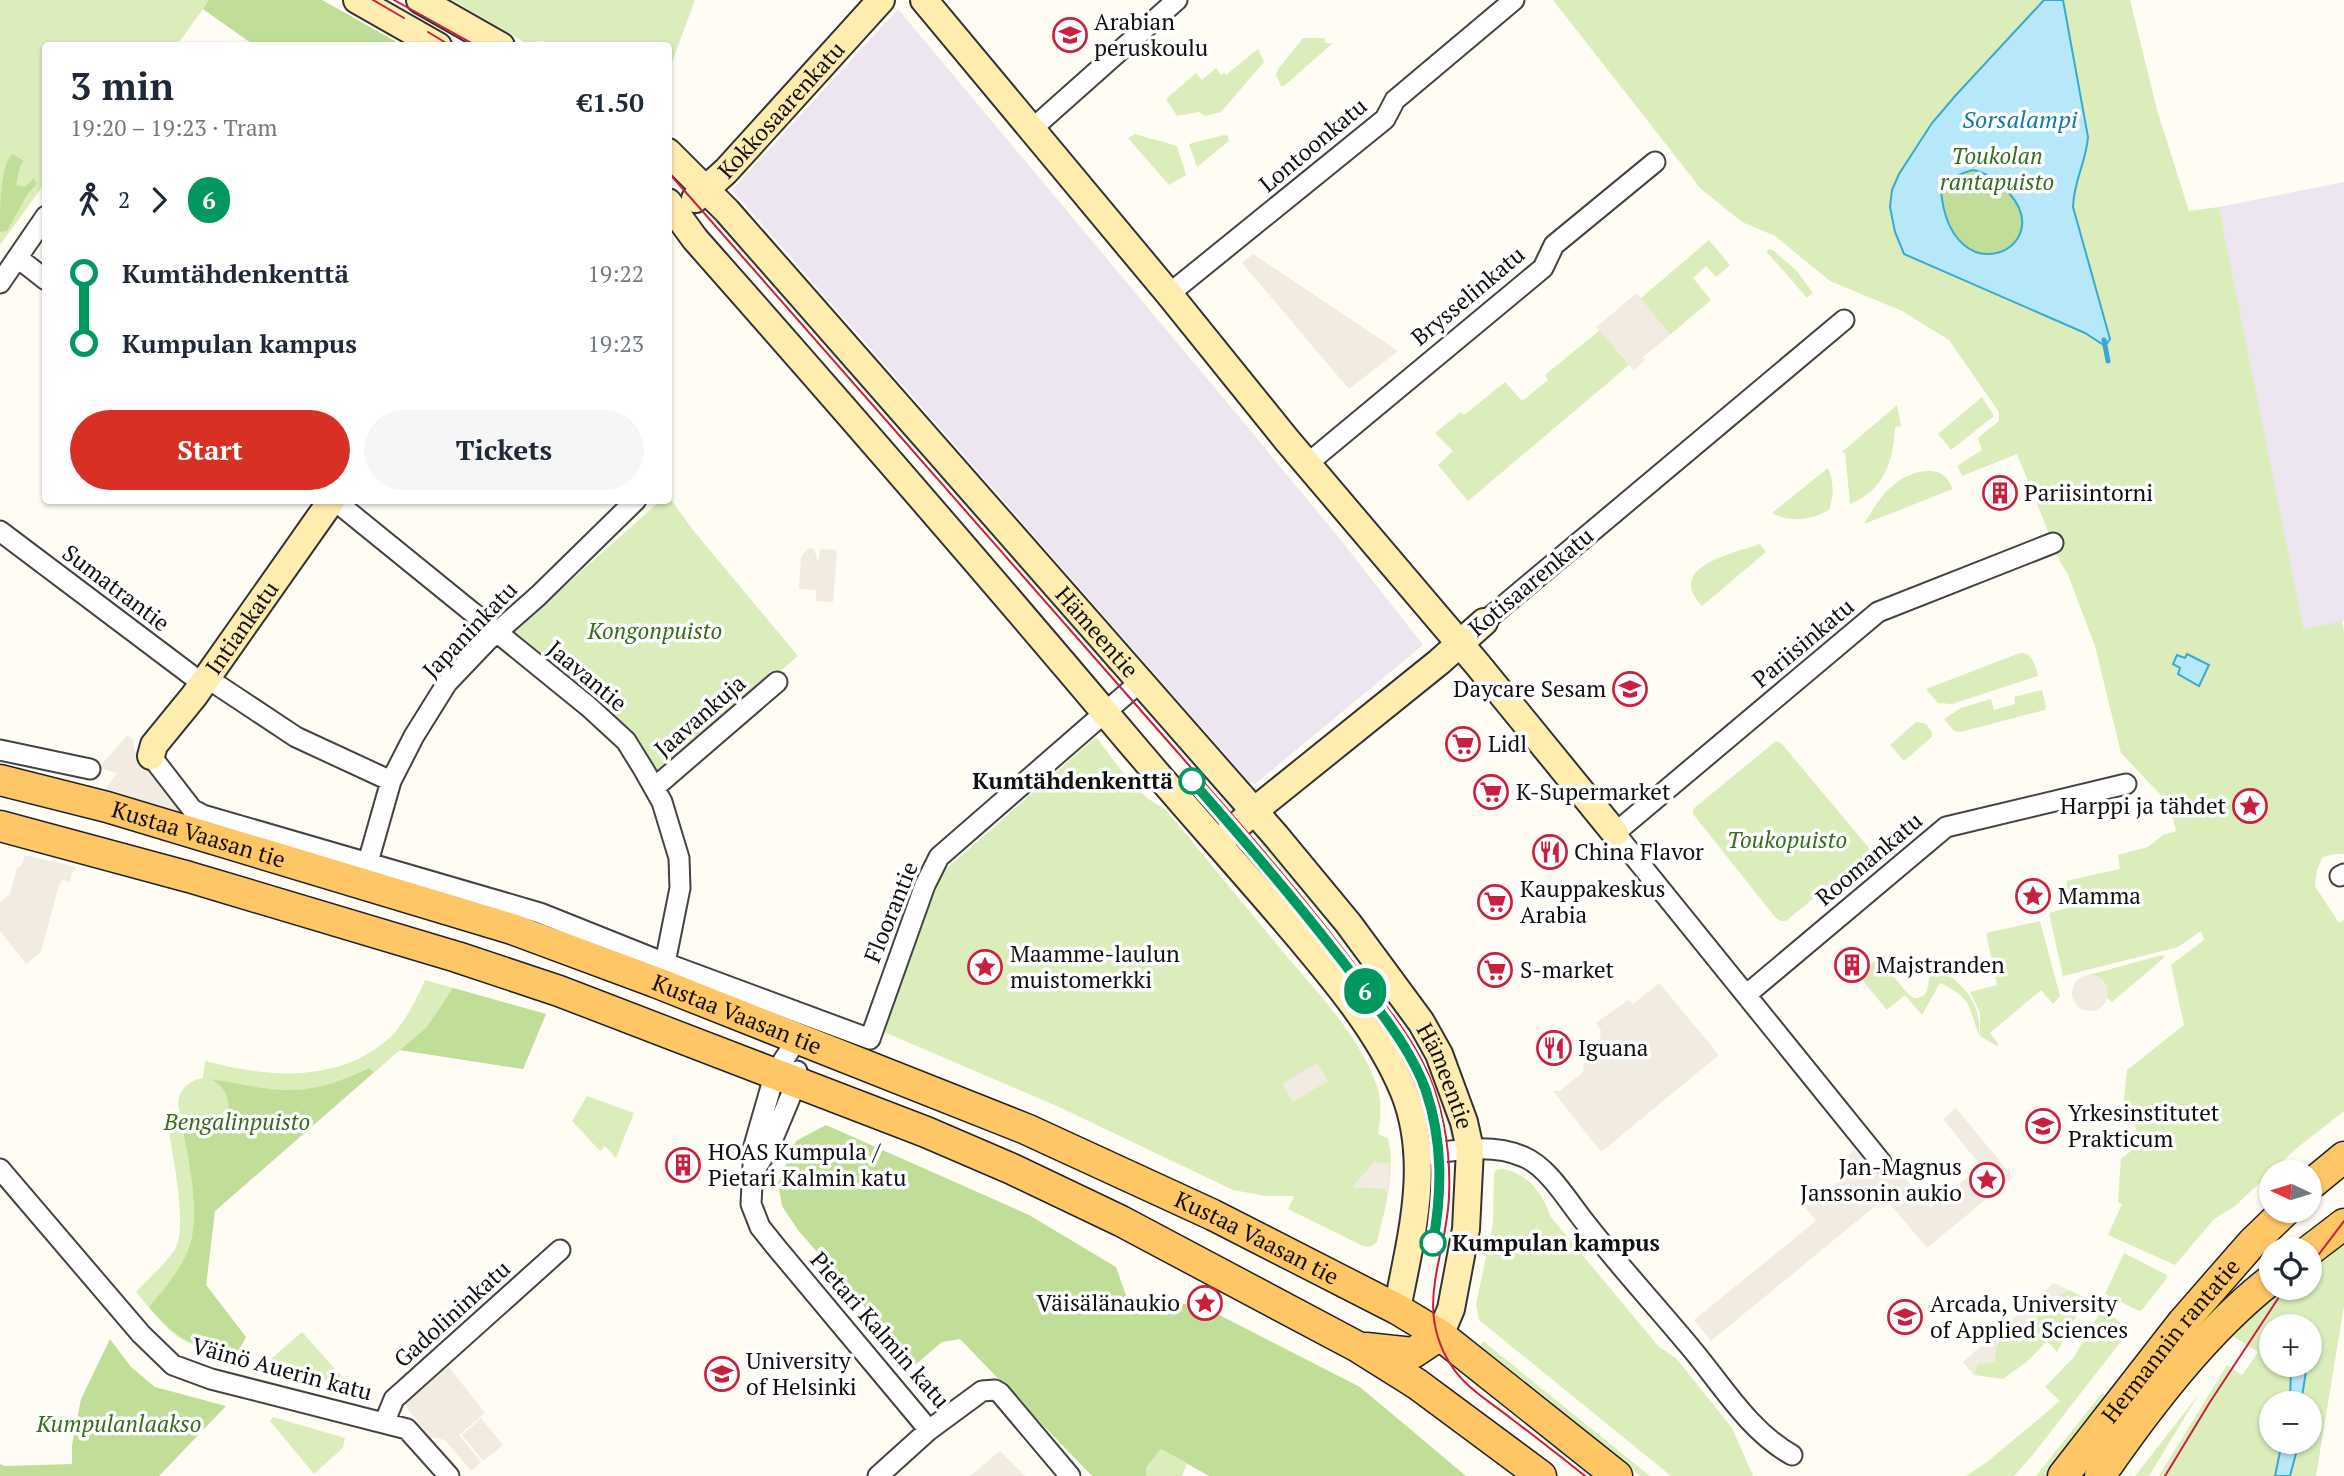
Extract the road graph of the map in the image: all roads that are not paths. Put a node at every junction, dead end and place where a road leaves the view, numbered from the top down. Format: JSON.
{"nodes":[{"id":1,"x":357,"y":0,"type":"edge"},
{"id":2,"x":420,"y":0,"type":"edge"},
{"id":3,"x":881,"y":0,"type":"edge"},
{"id":4,"x":924,"y":0,"type":"edge"},
{"id":5,"x":1177,"y":0,"type":"edge"},
{"id":6,"x":1514,"y":0,"type":"edge"},
{"id":7,"x":431,"y":42,"type":"edge"},
{"id":8,"x":494,"y":42,"type":"edge"},
{"id":9,"x":1032,"y":129,"type":"junction"},
{"id":10,"x":672,"y":156,"type":"edge"},
{"id":11,"x":1655,"y":162,"type":"dead end"},
{"id":12,"x":707,"y":189,"type":"junction"},
{"id":13,"x":673,"y":207,"type":"edge"},
{"id":14,"x":42,"y":222,"type":"edge"},
{"id":15,"x":18,"y":258,"type":"junction"},
{"id":16,"x":42,"y":277,"type":"edge"},
{"id":17,"x":0,"y":283,"type":"edge"},
{"id":18,"x":1169,"y":294,"type":"junction"},
{"id":19,"x":1844,"y":320,"type":"dead end"},
{"id":20,"x":1307,"y":464,"type":"junction"},
{"id":21,"x":330,"y":504,"type":"edge"},
{"id":22,"x":338,"y":504,"type":"edge"},
{"id":23,"x":632,"y":504,"type":"edge"},
{"id":24,"x":0,"y":531,"type":"edge"},
{"id":25,"x":2053,"y":543,"type":"dead end"},
{"id":26,"x":1484,"y":622,"type":"joint"},
{"id":27,"x":497,"y":634,"type":"junction"},
{"id":28,"x":1460,"y":644,"type":"junction"},
{"id":29,"x":205,"y":681,"type":"junction"},
{"id":30,"x":777,"y":682,"type":"dead end"},
{"id":31,"x":1139,"y":682,"type":"junction"},
{"id":32,"x":1107,"y":712,"type":"junction"},
{"id":33,"x":0,"y":750,"type":"edge"},
{"id":34,"x":151,"y":756,"type":"joint"},
{"id":35,"x":90,"y":769,"type":"dead end"},
{"id":36,"x":0,"y":779,"type":"edge"},
{"id":37,"x":391,"y":781,"type":"junction"},
{"id":38,"x":2126,"y":784,"type":"dead end"},
{"id":39,"x":654,"y":788,"type":"junction"},
{"id":40,"x":1254,"y":811,"type":"junction"},
{"id":41,"x":0,"y":826,"type":"edge"},
{"id":42,"x":1615,"y":833,"type":"junction"},
{"id":43,"x":1218,"y":843,"type":"junction"},
{"id":44,"x":368,"y":862,"type":"junction"},
{"id":45,"x":666,"y":963,"type":"junction"},
{"id":46,"x":1746,"y":995,"type":"junction"},
{"id":47,"x":798,"y":1038,"type":"junction"},
{"id":48,"x":870,"y":1039,"type":"joint"},
{"id":49,"x":786,"y":1077,"type":"junction"},
{"id":50,"x":1470,"y":1149,"type":"junction"},
{"id":51,"x":1419,"y":1155,"type":"junction"},
{"id":52,"x":2344,"y":1157,"type":"edge"},
{"id":53,"x":1881,"y":1162,"type":"dead end"},
{"id":54,"x":0,"y":1169,"type":"edge"},
{"id":55,"x":2322,"y":1175,"type":"edge"},
{"id":56,"x":2273,"y":1223,"type":"edge"},
{"id":57,"x":2344,"y":1224,"type":"edge"},
{"id":58,"x":2322,"y":1241,"type":"edge"},
{"id":59,"x":560,"y":1250,"type":"dead end"},
{"id":60,"x":2259,"y":1290,"type":"edge"},
{"id":61,"x":1397,"y":1308,"type":"junction"},
{"id":62,"x":1440,"y":1335,"type":"junction"},
{"id":63,"x":1358,"y":1347,"type":"junction"},
{"id":64,"x":1397,"y":1352,"type":"junction"},
{"id":65,"x":1417,"y":1384,"type":"junction"},
{"id":66,"x":385,"y":1421,"type":"junction"},
{"id":67,"x":929,"y":1430,"type":"junction"},
{"id":68,"x":1792,"y":1455,"type":"dead end"},
{"id":69,"x":449,"y":1476,"type":"edge"},
{"id":70,"x":878,"y":1476,"type":"edge"},
{"id":71,"x":1070,"y":1476,"type":"edge"},
{"id":72,"x":1541,"y":1476,"type":"edge"},
{"id":73,"x":1617,"y":1476,"type":"edge"},
{"id":74,"x":2063,"y":1476,"type":"edge"},
{"id":75,"x":2100,"y":1476,"type":"edge"}],
"edges":[{"from":1,"to":7,"type":"main road"},
{"from":2,"to":8,"type":"main road"},
{"from":3,"to":12,"type":"main road","name":"Kokkosaarenkatu"},
{"from":4,"to":9,"type":"main road"},
{"from":5,"to":9,"type":"street"},
{"from":6,"to":18,"type":"street","name":"Lontoonkatu"},
{"from":9,"to":18,"type":"main road"},
{"from":10,"to":12,"type":"main road","name":"Hämeentie"},
{"from":11,"to":20,"type":"street","name":"Brysselinkatu"},
{"from":12,"to":13,"type":"main road","name":"Kokkosaarenkatu"},
{"from":12,"to":31,"type":"main road","name":"Hämeentie"},
{"from":13,"to":32,"type":"main road","name":"Hämeentie"},
{"from":14,"to":15,"type":"street"},
{"from":15,"to":16,"type":"street"},
{"from":15,"to":17,"type":"street"},
{"from":18,"to":20,"type":"main road"},
{"from":19,"to":26,"type":"street","name":"Kotisaarenkatu"},
{"from":20,"to":28,"type":"main road"},
{"from":21,"to":29,"type":"main road","name":"Intiankatu"},
{"from":22,"to":27,"type":"street","name":"Jaavantie"},
{"from":23,"to":27,"type":"street","name":"Japaninkatu"},
{"from":24,"to":29,"type":"street","name":"Sumatrantie"},
{"from":25,"to":42,"type":"street","name":"Pariisinkatu"},
{"from":26,"to":28,"type":"main road","name":"Kotisaarenkatu"},
{"from":27,"to":37,"type":"street","name":"Japaninkatu"},
{"from":27,"to":39,"type":"street","name":"Jaavantie"},
{"from":28,"to":40,"type":"main road","name":"Kotisaarenkatu"},
{"from":28,"to":42,"type":"main road"},
{"from":29,"to":34,"type":"main road","name":"Intiankatu"},
{"from":29,"to":37,"type":"street","name":"Sumatrantie"},
{"from":30,"to":39,"type":"street","name":"Jaavankuja"},
{"from":31,"to":32,"type":"street","name":"Floorantie"},
{"from":31,"to":40,"type":"main road","name":"Hämeentie"},
{"from":32,"to":43,"type":"main road","name":"Hämeentie"},
{"from":32,"to":48,"type":"street","name":"Floorantie"},
{"from":33,"to":35,"type":"street"},
{"from":34,"to":44,"type":"street","name":"Kustaa Vaasan tie"},
{"from":36,"to":47,"type":"main road","name":"Kustaa Vaasan tie"},
{"from":37,"to":44,"type":"street","name":"Japaninkatu"},
{"from":38,"to":46,"type":"street","name":"Roomankatu"},
{"from":39,"to":45,"type":"street","name":"Jaavantie"},
{"from":40,"to":43,"type":"main road","name":"Kotisaarenkatu"},
{"from":40,"to":50,"type":"main road","name":"Hämeentie"},
{"from":41,"to":49,"type":"main road","name":"Kustaa Vaasan tie"},
{"from":42,"to":46,"type":"street"},
{"from":43,"to":51,"type":"main road","name":"Hämeentie"},
{"from":44,"to":45,"type":"street","name":"Kustaa Vaasan tie"},
{"from":45,"to":48,"type":"street","name":"Kustaa Vaasan tie"},
{"from":46,"to":53,"type":"street"},
{"from":47,"to":49,"type":"street","name":"Pietari Kalmin katu"},
{"from":47,"to":61,"type":"main road","name":"Kustaa Vaasan tie"},
{"from":49,"to":63,"type":"main road","name":"Kustaa Vaasan tie"},
{"from":49,"to":67,"type":"street","name":"Pietari Kalmin katu"},
{"from":50,"to":51,"type":"street","name":"Hämeentie"},
{"from":50,"to":62,"type":"main road","name":"Hämeentie"},
{"from":50,"to":68,"type":"street","name":"Hämeentie"},
{"from":51,"to":61,"type":"main road","name":"Hämeentie"},
{"from":52,"to":55,"type":"main road"},
{"from":54,"to":66,"type":"street","name":"Väinö Auerin katu"},
{"from":56,"to":74,"type":"main road","name":"Hermannin rantatie"},
{"from":57,"to":58,"type":"main road"},
{"from":59,"to":66,"type":"street","name":"Gadolininkatu"},
{"from":60,"to":75,"type":"main road","name":"Hermannin rantatie"},
{"from":61,"to":62,"type":"main road","name":"Kustaa Vaasan tie"},
{"from":61,"to":64,"type":"main road"},
{"from":62,"to":64,"type":"main road"},
{"from":62,"to":73,"type":"main road"},
{"from":63,"to":64,"type":"main road"},
{"from":63,"to":65,"type":"main road"},
{"from":64,"to":65,"type":"main road"},
{"from":65,"to":72,"type":"main road"},
{"from":66,"to":69,"type":"street","name":"Väinö Auerin katu"},
{"from":67,"to":70,"type":"street"},
{"from":67,"to":71,"type":"street","name":"Pietari Kalmin katu"}]}
